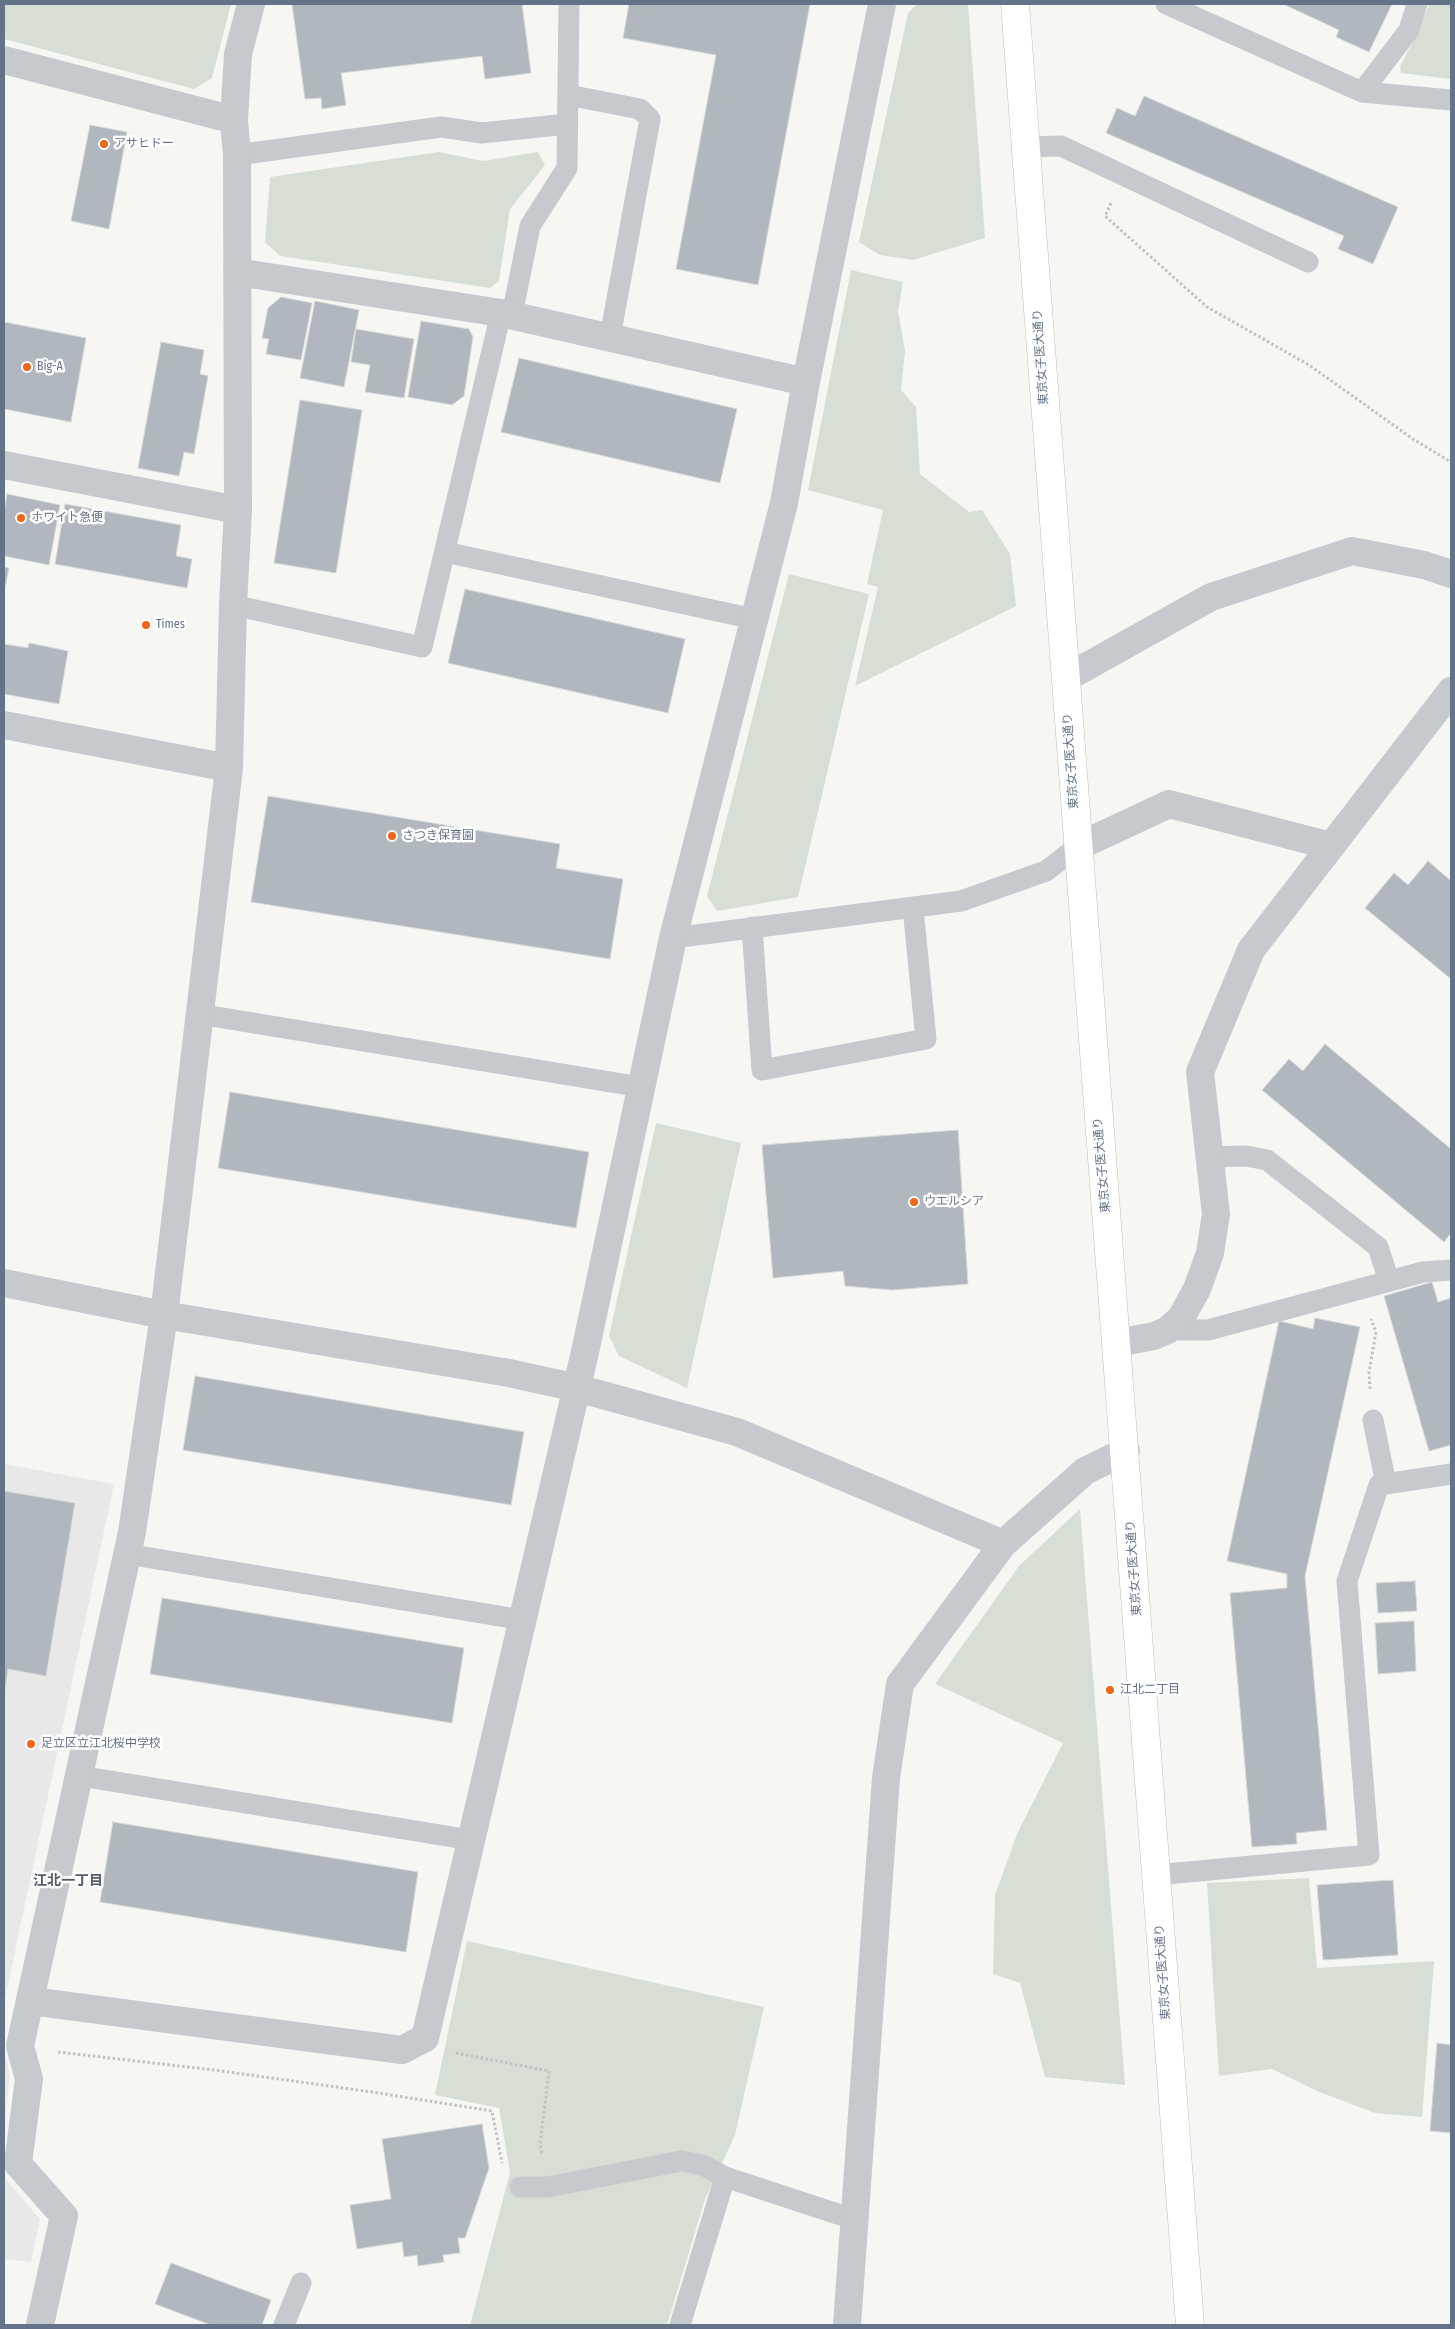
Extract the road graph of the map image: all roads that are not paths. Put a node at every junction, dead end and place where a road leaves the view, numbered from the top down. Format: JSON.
{"nodes":[{"id":1,"x":251,"y":4,"type":"edge"},
{"id":2,"x":569,"y":4,"type":"edge"},
{"id":3,"x":882,"y":4,"type":"edge"},
{"id":4,"x":1015,"y":4,"type":"edge"},
{"id":5,"x":1166,"y":4,"type":"edge"},
{"id":6,"x":1417,"y":4,"type":"edge"},
{"id":7,"x":4,"y":60,"type":"edge"},
{"id":8,"x":1362,"y":92,"type":"junction"},
{"id":9,"x":568,"y":94,"type":"junction"},
{"id":10,"x":1451,"y":100,"type":"edge"},
{"id":11,"x":234,"y":120,"type":"junction"},
{"id":12,"x":568,"y":124,"type":"junction"},
{"id":13,"x":1025,"y":147,"type":"junction"},
{"id":14,"x":236,"y":155,"type":"junction"},
{"id":15,"x":1308,"y":262,"type":"dead end"},
{"id":16,"x":237,"y":272,"type":"junction"},
{"id":17,"x":506,"y":314,"type":"junction"},
{"id":18,"x":610,"y":337,"type":"junction"},
{"id":19,"x":806,"y":382,"type":"junction"},
{"id":20,"x":4,"y":465,"type":"edge"},
{"id":21,"x":238,"y":510,"type":"junction"},
{"id":22,"x":445,"y":552,"type":"junction"},
{"id":23,"x":1451,"y":574,"type":"edge"},
{"id":24,"x":233,"y":605,"type":"junction"},
{"id":25,"x":754,"y":619,"type":"junction"},
{"id":26,"x":1066,"y":678,"type":"junction"},
{"id":27,"x":1451,"y":691,"type":"edge"},
{"id":28,"x":4,"y":725,"type":"edge"},
{"id":29,"x":229,"y":768,"type":"junction"},
{"id":30,"x":1330,"y":846,"type":"junction"},
{"id":31,"x":1077,"y":848,"type":"junction"},
{"id":32,"x":913,"y":908,"type":"junction"},
{"id":33,"x":752,"y":927,"type":"junction"},
{"id":34,"x":673,"y":938,"type":"junction"},
{"id":35,"x":200,"y":1014,"type":"junction"},
{"id":36,"x":641,"y":1087,"type":"junction"},
{"id":37,"x":1209,"y":1156,"type":"junction"},
{"id":38,"x":1451,"y":1270,"type":"edge"},
{"id":39,"x":1389,"y":1281,"type":"junction"},
{"id":40,"x":4,"y":1283,"type":"edge"},
{"id":41,"x":164,"y":1315,"type":"junction"},
{"id":42,"x":1168,"y":1330,"type":"junction"},
{"id":43,"x":1117,"y":1343,"type":"junction"},
{"id":44,"x":577,"y":1388,"type":"junction"},
{"id":45,"x":1373,"y":1420,"type":"road end"},
{"id":46,"x":1126,"y":1451,"type":"junction"},
{"id":47,"x":1451,"y":1474,"type":"edge"},
{"id":48,"x":1386,"y":1484,"type":"junction"},
{"id":49,"x":1002,"y":1544,"type":"junction"},
{"id":50,"x":127,"y":1554,"type":"junction"},
{"id":51,"x":523,"y":1620,"type":"junction"},
{"id":52,"x":80,"y":1776,"type":"junction"},
{"id":53,"x":471,"y":1840,"type":"junction"},
{"id":54,"x":1156,"y":1876,"type":"junction"},
{"id":55,"x":31,"y":2002,"type":"junction"},
{"id":56,"x":725,"y":2177,"type":"junction"},
{"id":57,"x":520,"y":2187,"type":"road end"},
{"id":58,"x":856,"y":2220,"type":"junction"},
{"id":59,"x":302,"y":2283,"type":"dead end"},
{"id":60,"x":40,"y":2325,"type":"edge"},
{"id":61,"x":284,"y":2325,"type":"edge"},
{"id":62,"x":680,"y":2325,"type":"edge"},
{"id":63,"x":848,"y":2325,"type":"edge"},
{"id":64,"x":1190,"y":2325,"type":"edge"}],
"edges":[{"from":1,"to":11,"type":"street"},
{"from":2,"to":9,"type":"lane"},
{"from":3,"to":19,"type":"street"},
{"from":4,"to":13,"type":"street","name":"東京女子医大通り"},
{"from":5,"to":8,"type":"lane"},
{"from":6,"to":8,"type":"lane"},
{"from":7,"to":11,"type":"street"},
{"from":8,"to":10,"type":"lane"},
{"from":9,"to":12,"type":"lane"},
{"from":9,"to":18,"type":"lane"},
{"from":11,"to":14,"type":"street"},
{"from":12,"to":14,"type":"lane"},
{"from":12,"to":17,"type":"lane"},
{"from":13,"to":15,"type":"lane"},
{"from":13,"to":26,"type":"street","name":"東京女子医大通り"},
{"from":14,"to":16,"type":"street"},
{"from":16,"to":17,"type":"street"},
{"from":16,"to":21,"type":"street"},
{"from":17,"to":18,"type":"street"},
{"from":17,"to":22,"type":"lane"},
{"from":18,"to":19,"type":"street"},
{"from":19,"to":25,"type":"street"},
{"from":20,"to":21,"type":"street"},
{"from":21,"to":24,"type":"street"},
{"from":22,"to":24,"type":"lane"},
{"from":22,"to":25,"type":"lane"},
{"from":23,"to":26,"type":"street"},
{"from":24,"to":29,"type":"street"},
{"from":25,"to":34,"type":"street"},
{"from":26,"to":31,"type":"street","name":"東京女子医大通り"},
{"from":27,"to":30,"type":"street"},
{"from":28,"to":29,"type":"street"},
{"from":29,"to":35,"type":"street"},
{"from":30,"to":31,"type":"street"},
{"from":30,"to":37,"type":"street"},
{"from":31,"to":32,"type":"lane"},
{"from":31,"to":43,"type":"street","name":"東京女子医大通り"},
{"from":32,"to":33,"type":"lane"},
{"from":32,"to":33,"type":"lane"},
{"from":33,"to":34,"type":"lane"},
{"from":34,"to":36,"type":"street"},
{"from":35,"to":36,"type":"lane"},
{"from":35,"to":41,"type":"street"},
{"from":36,"to":44,"type":"street"},
{"from":37,"to":39,"type":"lane"},
{"from":37,"to":42,"type":"street"},
{"from":38,"to":39,"type":"lane"},
{"from":39,"to":42,"type":"lane"},
{"from":40,"to":41,"type":"street"},
{"from":41,"to":44,"type":"street"},
{"from":41,"to":50,"type":"street"},
{"from":42,"to":43,"type":"street"},
{"from":43,"to":46,"type":"street","name":"東京女子医大通り"},
{"from":44,"to":49,"type":"street"},
{"from":44,"to":51,"type":"street"},
{"from":45,"to":48,"type":"lane"},
{"from":46,"to":49,"type":"street"},
{"from":46,"to":54,"type":"street","name":"東京女子医大通り"},
{"from":47,"to":48,"type":"lane"},
{"from":48,"to":54,"type":"lane"},
{"from":49,"to":58,"type":"street"},
{"from":50,"to":51,"type":"lane"},
{"from":50,"to":52,"type":"street"},
{"from":51,"to":53,"type":"street"},
{"from":52,"to":53,"type":"lane"},
{"from":52,"to":55,"type":"street"},
{"from":53,"to":55,"type":"street"},
{"from":54,"to":64,"type":"street","name":"東京女子医大通り"},
{"from":55,"to":60,"type":"street"},
{"from":56,"to":57,"type":"lane"},
{"from":56,"to":58,"type":"lane"},
{"from":56,"to":62,"type":"lane"},
{"from":58,"to":63,"type":"street"},
{"from":59,"to":61,"type":"lane"}]}
